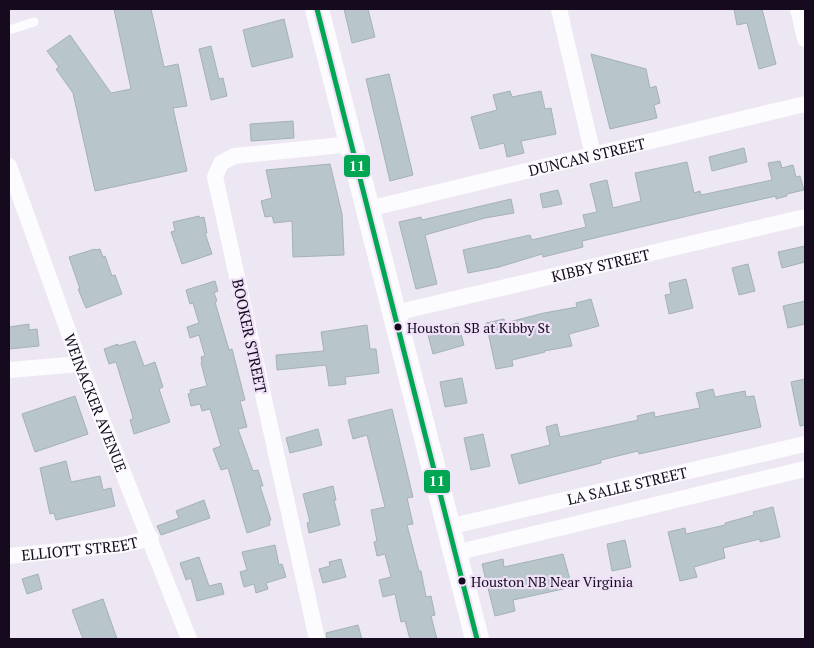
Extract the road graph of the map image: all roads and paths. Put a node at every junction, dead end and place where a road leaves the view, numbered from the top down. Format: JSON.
{"nodes":[{"id":1,"x":317,"y":9,"type":"edge"},
{"id":2,"x":559,"y":9,"type":"edge"},
{"id":3,"x":798,"y":9,"type":"edge"},
{"id":4,"x":34,"y":22,"type":"dead end"},
{"id":5,"x":9,"y":30,"type":"edge"},
{"id":6,"x":805,"y":38,"type":"edge"},
{"id":7,"x":805,"y":104,"type":"edge"},
{"id":8,"x":352,"y":144,"type":"junction"},
{"id":9,"x":593,"y":155,"type":"junction"},
{"id":10,"x":9,"y":166,"type":"edge"},
{"id":11,"x":13,"y":190,"type":"edge"},
{"id":12,"x":368,"y":209,"type":"junction"},
{"id":13,"x":805,"y":217,"type":"edge"},
{"id":14,"x":395,"y":313,"type":"junction"},
{"id":15,"x":80,"y":364,"type":"junction"},
{"id":16,"x":9,"y":370,"type":"edge"},
{"id":17,"x":805,"y":444,"type":"edge"},
{"id":18,"x":805,"y":468,"type":"edge"},
{"id":19,"x":685,"y":471,"type":"junction"},
{"id":20,"x":691,"y":496,"type":"junction"},
{"id":21,"x":448,"y":527,"type":"junction"},
{"id":22,"x":150,"y":538,"type":"junction"},
{"id":23,"x":455,"y":553,"type":"junction"},
{"id":24,"x":9,"y":556,"type":"edge"},
{"id":25,"x":189,"y":639,"type":"edge"},
{"id":26,"x":317,"y":639,"type":"edge"},
{"id":27,"x":477,"y":639,"type":"edge"}],
"edges":[{"from":1,"to":8,"type":"street"},
{"from":2,"to":9,"type":"street"},
{"from":3,"to":6,"type":"street"},
{"from":4,"to":5,"type":"lane"},
{"from":7,"to":9,"type":"street","name":"DUNCAN STREET"},
{"from":8,"to":12,"type":"street"},
{"from":8,"to":26,"type":"street","name":"BOOKER STREET"},
{"from":9,"to":12,"type":"street","name":"DUNCAN STREET"},
{"from":10,"to":11,"type":"street","name":"WEINACKER AVENUE"},
{"from":11,"to":15,"type":"street","name":"WEINACKER AVENUE"},
{"from":12,"to":14,"type":"street"},
{"from":13,"to":14,"type":"street","name":"KIBBY STREET"},
{"from":14,"to":21,"type":"street"},
{"from":15,"to":16,"type":"street"},
{"from":15,"to":22,"type":"street","name":"WEINACKER AVENUE"},
{"from":17,"to":19,"type":"street","name":"LA SALLE STREET"},
{"from":18,"to":20,"type":"street","name":"LA SALLE STREET"},
{"from":19,"to":20,"type":"street"},
{"from":19,"to":21,"type":"street","name":"LA SALLE STREET"},
{"from":20,"to":23,"type":"street","name":"LA SALLE STREET"},
{"from":21,"to":23,"type":"street"},
{"from":22,"to":24,"type":"street","name":"ELLIOTT STREET"},
{"from":22,"to":25,"type":"street","name":"WEINACKER AVENUE"},
{"from":23,"to":27,"type":"street"}]}
